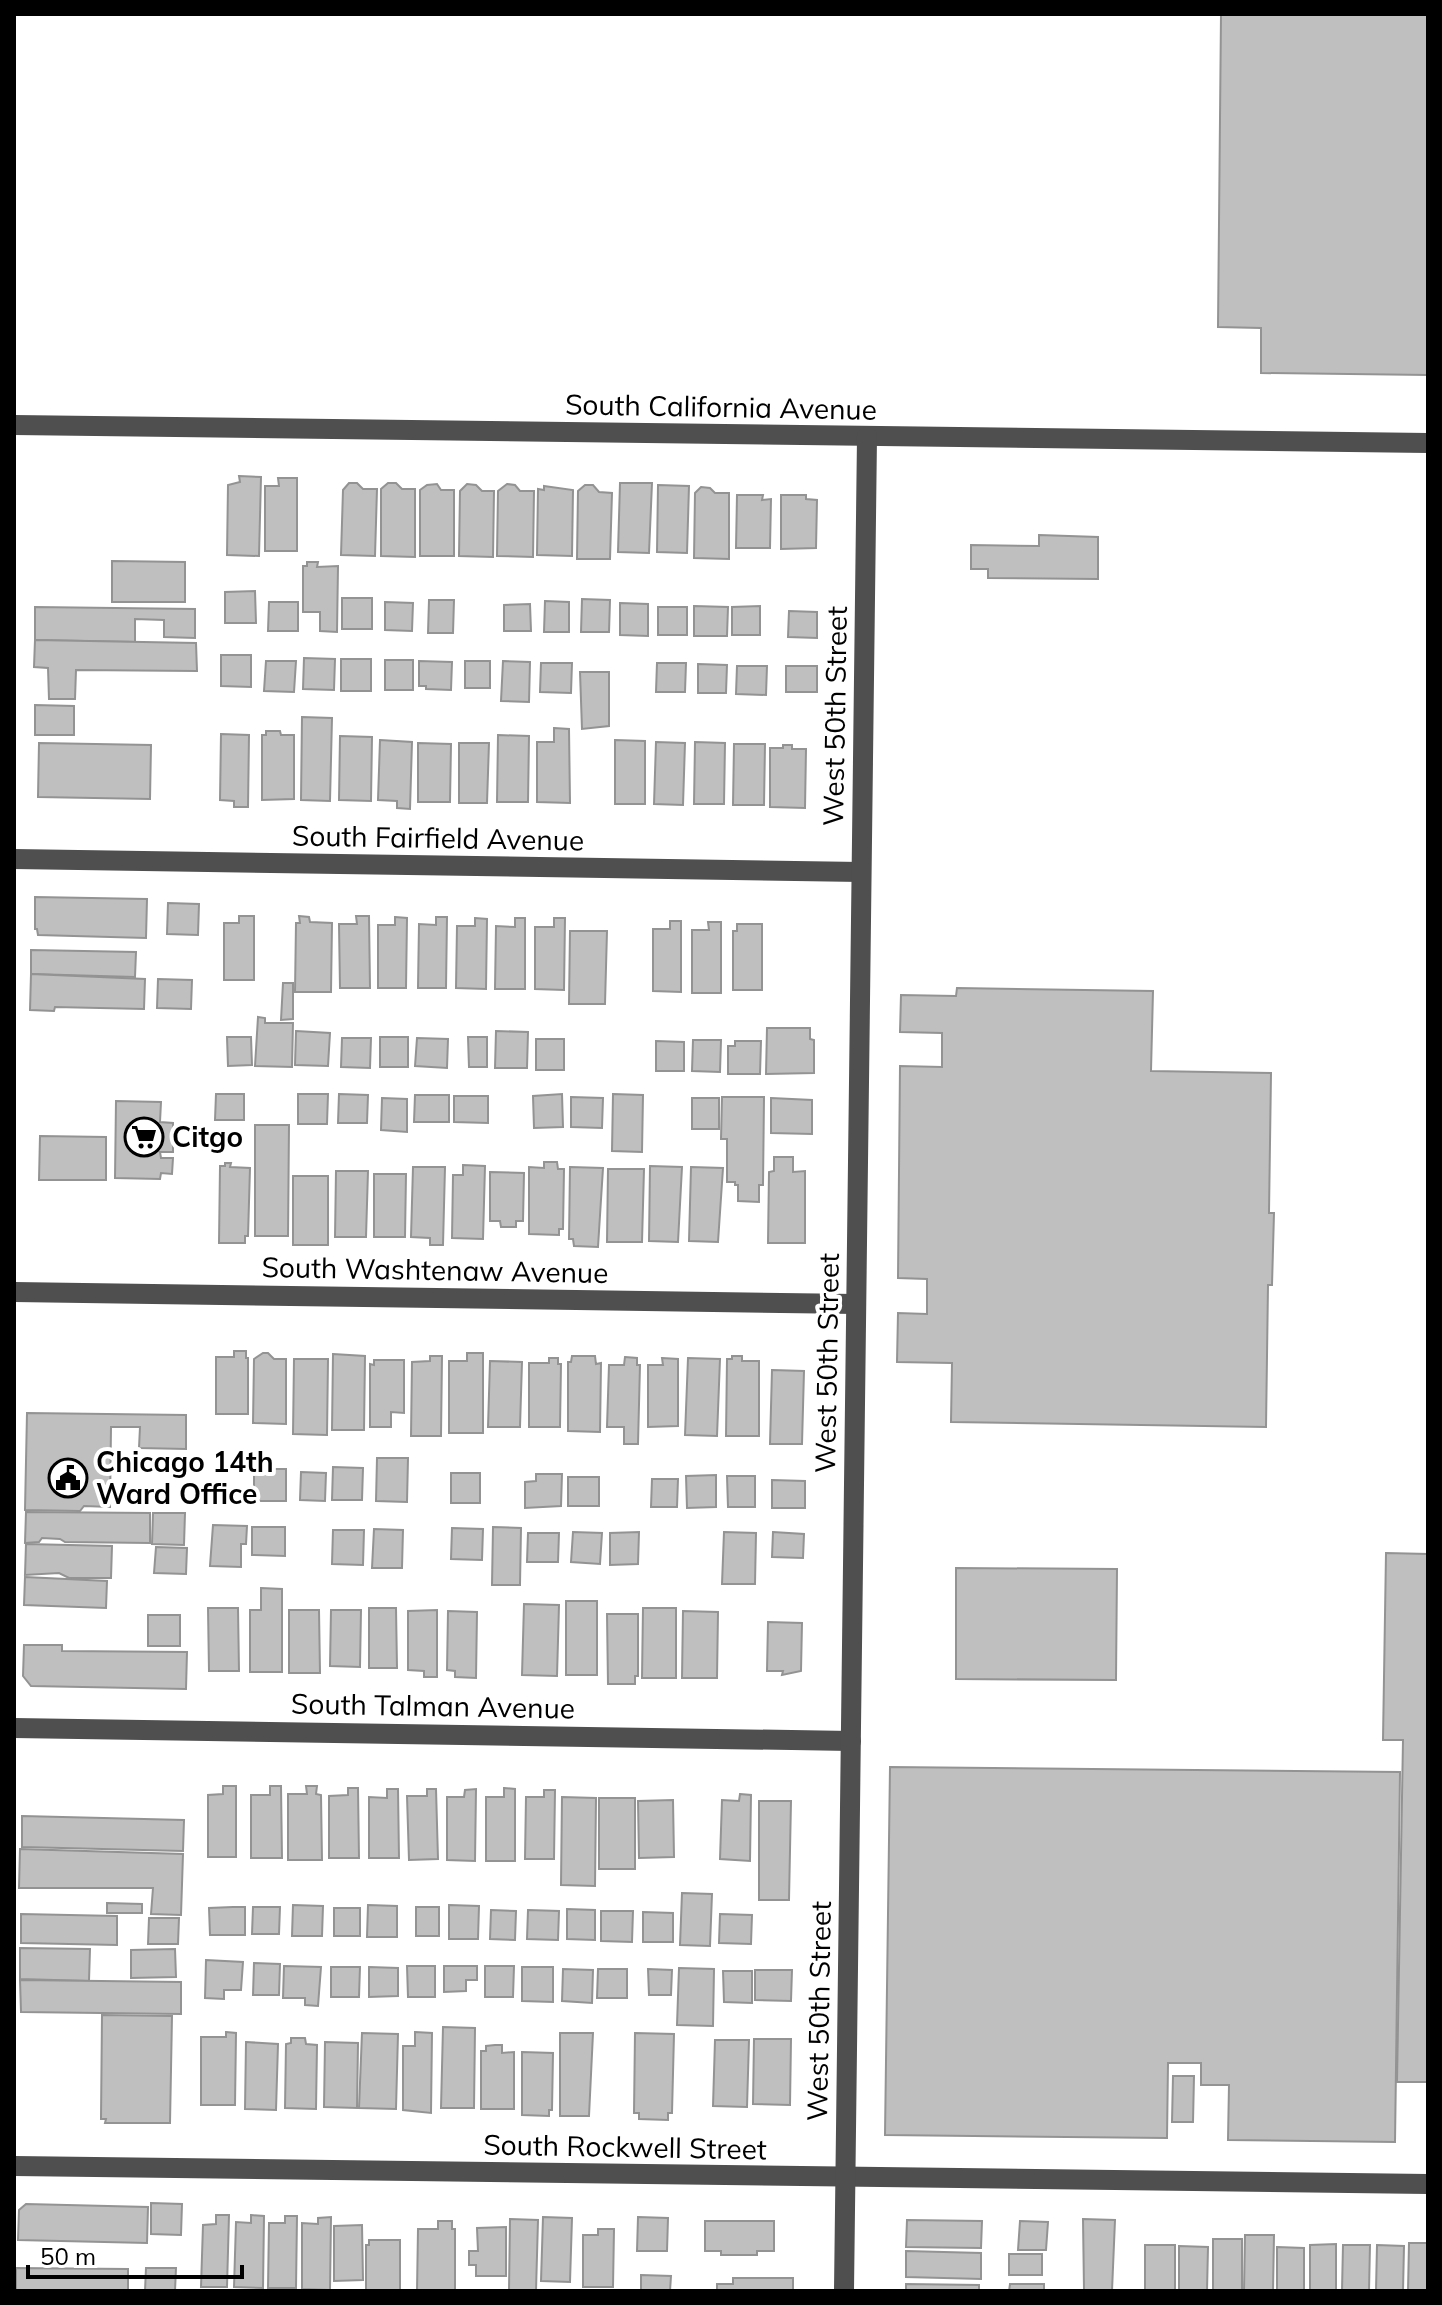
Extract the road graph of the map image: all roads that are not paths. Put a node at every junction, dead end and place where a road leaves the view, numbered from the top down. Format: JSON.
{"nodes":[{"id":1,"x":14,"y":425,"type":"edge"},
{"id":2,"x":867,"y":437,"type":"junction"},
{"id":3,"x":1428,"y":443,"type":"edge"},
{"id":4,"x":14,"y":859,"type":"edge"},
{"id":5,"x":861,"y":872,"type":"junction"},
{"id":6,"x":14,"y":1292,"type":"edge"},
{"id":7,"x":856,"y":1304,"type":"junction"},
{"id":8,"x":14,"y":1728,"type":"edge"},
{"id":9,"x":851,"y":1741,"type":"junction"},
{"id":10,"x":14,"y":2166,"type":"edge"},
{"id":11,"x":845,"y":2178,"type":"junction"},
{"id":12,"x":1428,"y":2184,"type":"edge"},
{"id":13,"x":844,"y":2291,"type":"edge"}],
"edges":[{"from":1,"to":2,"type":"street","name":"South California Avenue"},
{"from":2,"to":3,"type":"street","name":"South California Avenue"},
{"from":2,"to":5,"type":"street","name":"West 50th Street"},
{"from":4,"to":5,"type":"street","name":"South Fairfield Avenue"},
{"from":5,"to":7,"type":"street","name":"West 50th Street"},
{"from":6,"to":7,"type":"street","name":"South Washtenaw Avenue"},
{"from":7,"to":9,"type":"street","name":"West 50th Street"},
{"from":8,"to":9,"type":"street","name":"South Talman Avenue"},
{"from":9,"to":11,"type":"street","name":"West 50th Street"},
{"from":10,"to":11,"type":"street","name":"South Rockwell Street"},
{"from":11,"to":12,"type":"street","name":"South Rockwell Street"},
{"from":11,"to":13,"type":"street","name":"West 50th Street"}]}
